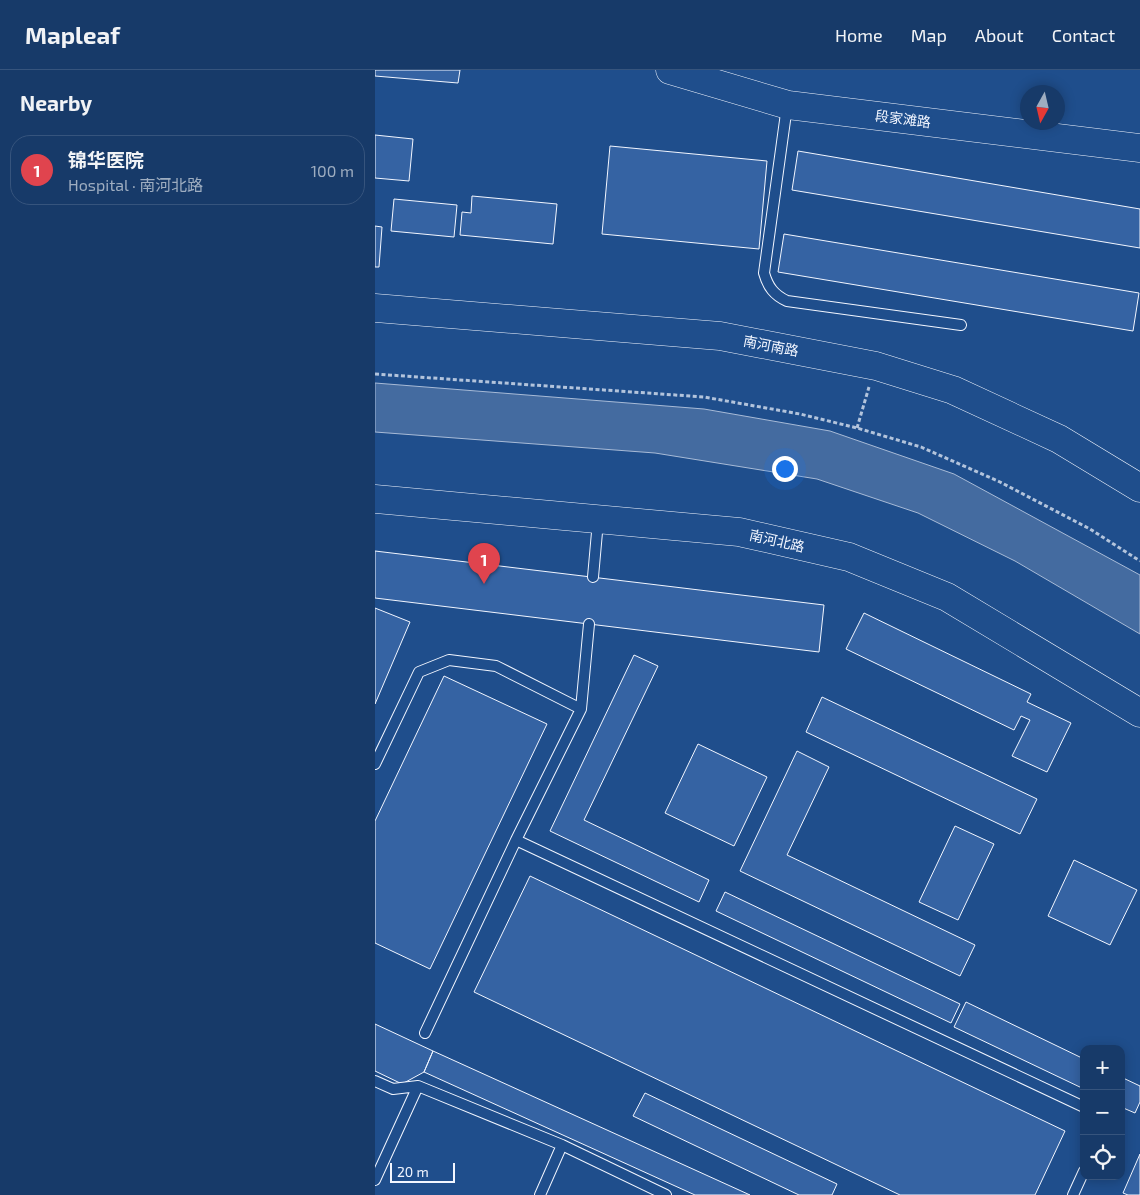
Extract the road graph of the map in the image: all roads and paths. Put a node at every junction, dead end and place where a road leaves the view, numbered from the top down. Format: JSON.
{"nodes":[{"id":1,"x":670,"y":70,"type":"edge"},
{"id":2,"x":788,"y":106,"type":"junction"},
{"id":3,"x":1140,"y":148,"type":"edge"},
{"id":4,"x":375,"y":308,"type":"edge"},
{"id":5,"x":961,"y":325,"type":"dead end"},
{"id":6,"x":876,"y":366,"type":"junction"},
{"id":7,"x":375,"y":374,"type":"edge"},
{"id":8,"x":857,"y":428,"type":"junction"},
{"id":9,"x":1140,"y":488,"type":"edge"},
{"id":10,"x":375,"y":498,"type":"edge"},
{"id":11,"x":598,"y":519,"type":"junction"},
{"id":12,"x":1140,"y":561,"type":"edge"},
{"id":13,"x":593,"y":577,"type":"dead end"},
{"id":14,"x":589,"y":624,"type":"dead end"},
{"id":15,"x":581,"y":709,"type":"junction"},
{"id":16,"x":1140,"y":713,"type":"edge"},
{"id":17,"x":375,"y":764,"type":"edge"},
{"id":18,"x":516,"y":840,"type":"junction"},
{"id":19,"x":425,"y":1033,"type":"dead end"},
{"id":20,"x":375,"y":1081,"type":"edge"},
{"id":21,"x":418,"y":1086,"type":"junction"},
{"id":22,"x":1080,"y":1104,"type":"edge"},
{"id":23,"x":563,"y":1145,"type":"junction"},
{"id":24,"x":375,"y":1180,"type":"edge"},
{"id":25,"x":1080,"y":1180,"type":"edge"},
{"id":26,"x":540,"y":1195,"type":"edge"},
{"id":27,"x":666,"y":1195,"type":"edge"},
{"id":28,"x":1073,"y":1195,"type":"edge"}],
"edges":[{"from":1,"to":2,"type":"street","name":"段家滩路"},
{"from":2,"to":3,"type":"street","name":"段家滩路"},
{"from":2,"to":5,"type":"lane"},
{"from":4,"to":6,"type":"street","name":"南河南路"},
{"from":6,"to":8,"type":"path"},
{"from":6,"to":9,"type":"street","name":"南河南路"},
{"from":7,"to":8,"type":"path"},
{"from":8,"to":12,"type":"path"},
{"from":10,"to":11,"type":"street","name":"南河北路"},
{"from":11,"to":13,"type":"lane"},
{"from":11,"to":16,"type":"street","name":"南河北路"},
{"from":14,"to":15,"type":"lane"},
{"from":15,"to":17,"type":"lane"},
{"from":15,"to":18,"type":"lane"},
{"from":18,"to":19,"type":"lane"},
{"from":18,"to":22,"type":"lane"},
{"from":20,"to":21,"type":"lane"},
{"from":21,"to":23,"type":"lane"},
{"from":21,"to":24,"type":"lane"},
{"from":23,"to":26,"type":"lane"},
{"from":23,"to":27,"type":"lane"},
{"from":25,"to":28,"type":"lane"}]}
